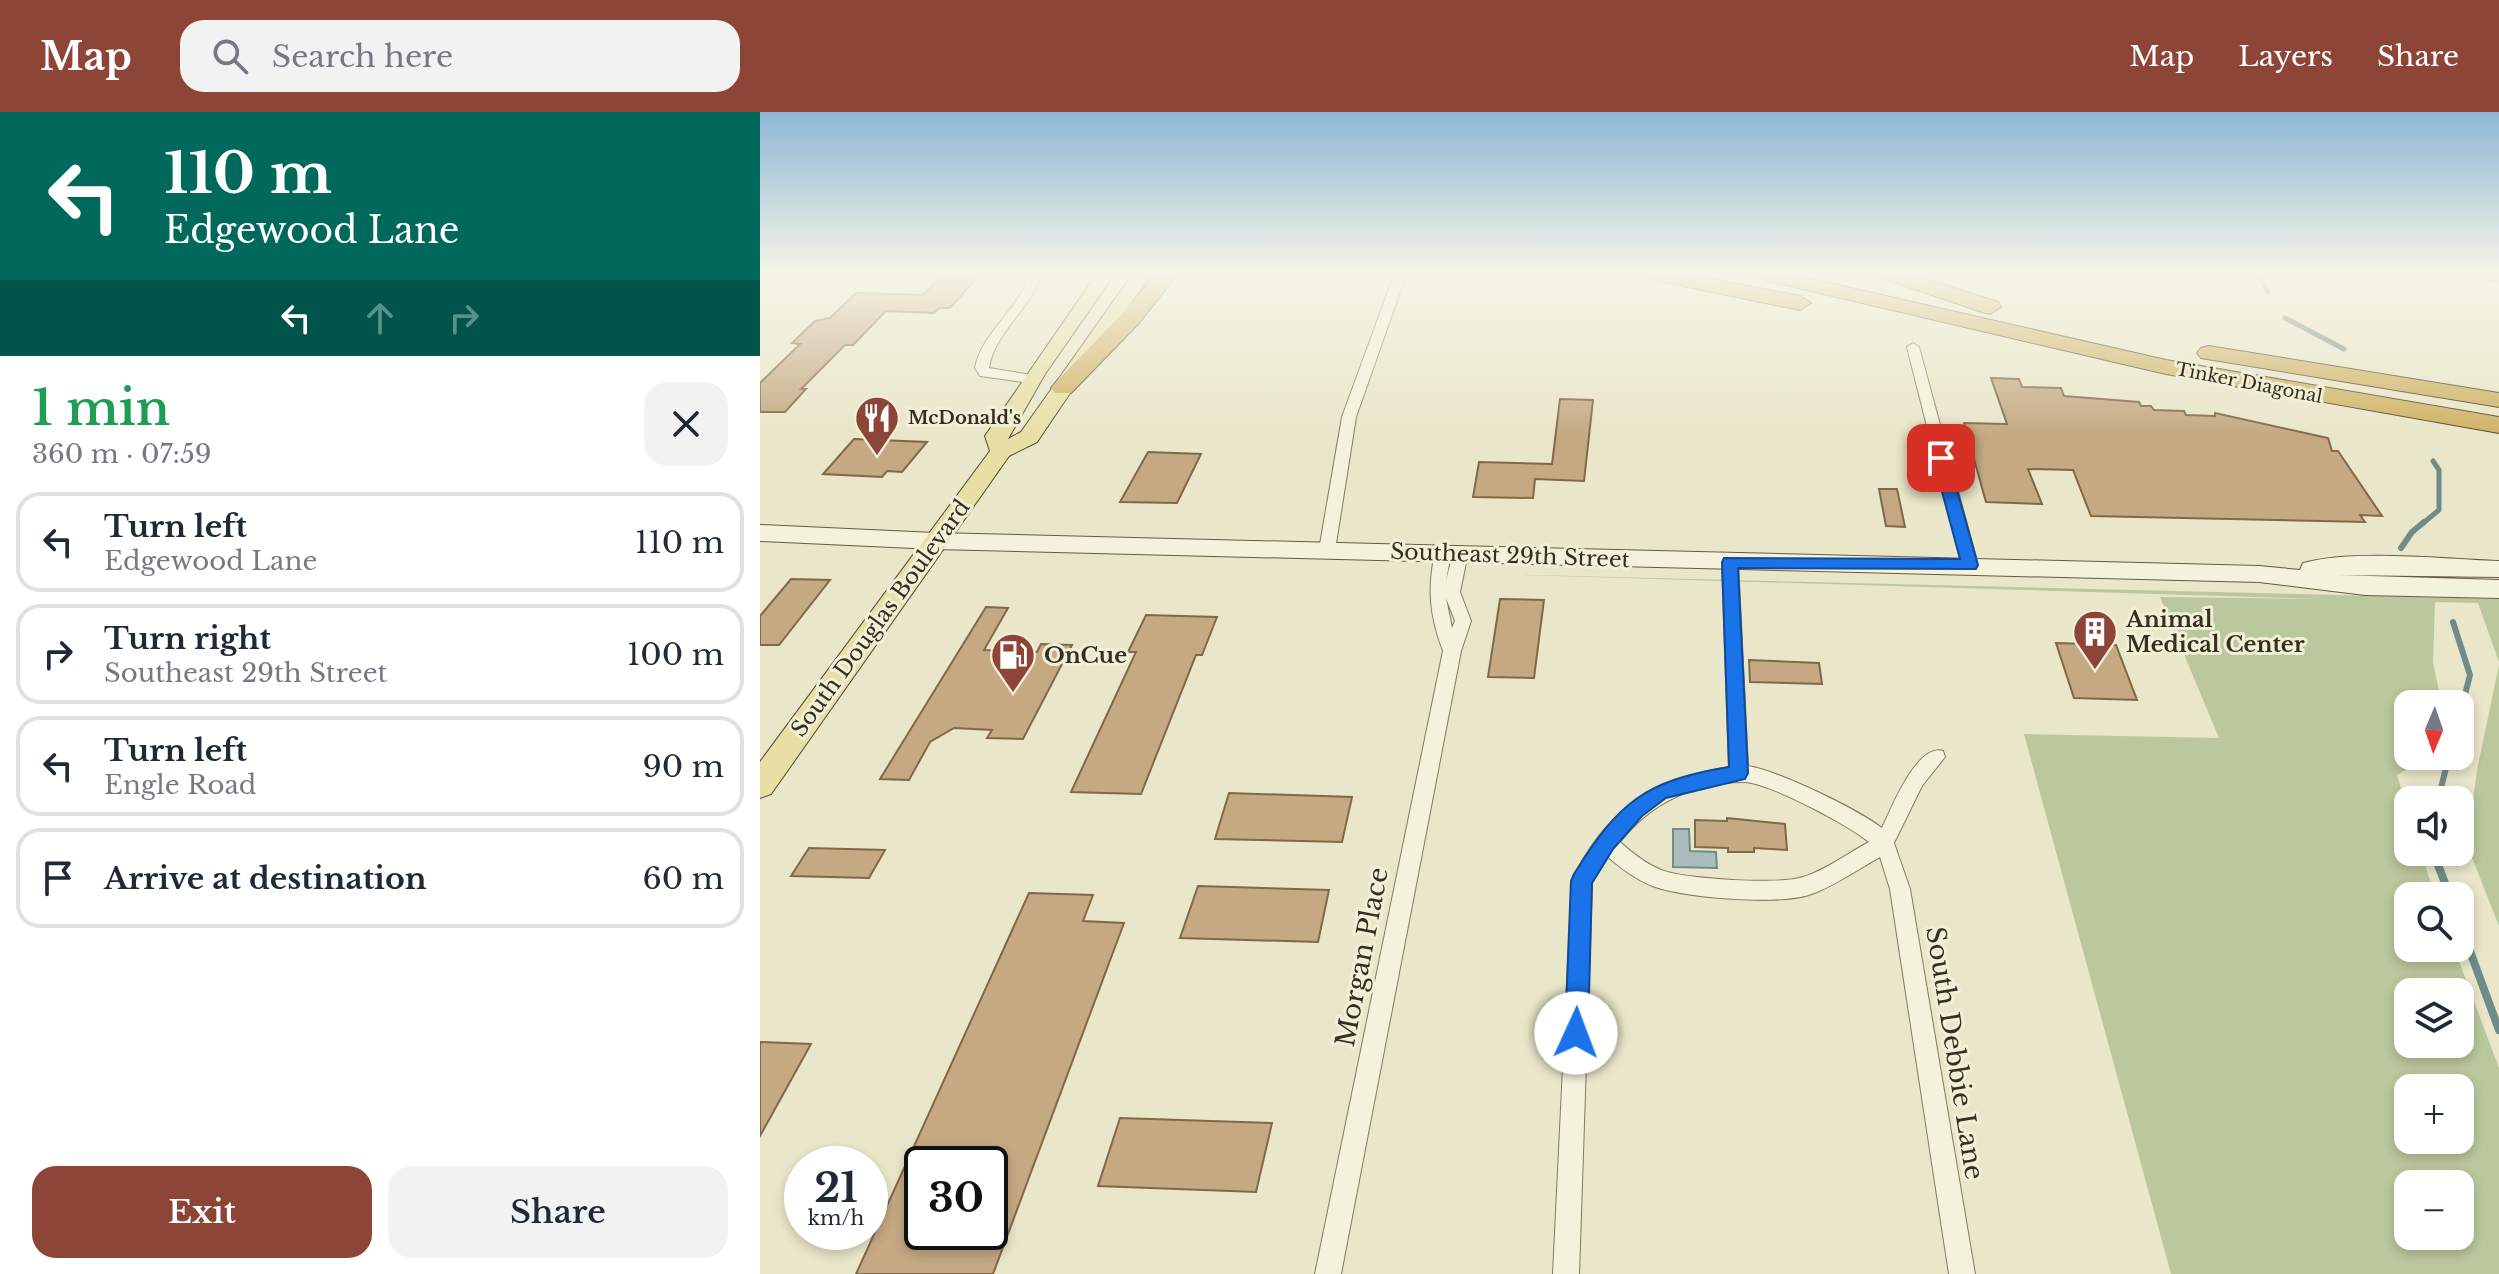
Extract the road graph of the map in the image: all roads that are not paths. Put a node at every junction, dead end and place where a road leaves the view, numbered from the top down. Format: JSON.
{"nodes":[{"id":1,"x":1003,"y":329,"type":"edge"},
{"id":2,"x":1066,"y":329,"type":"edge"},
{"id":3,"x":1104,"y":329,"type":"edge"},
{"id":4,"x":1120,"y":329,"type":"edge"},
{"id":5,"x":1381,"y":329,"type":"edge"},
{"id":6,"x":1941,"y":329,"type":"edge"},
{"id":7,"x":2003,"y":329,"type":"edge"},
{"id":8,"x":2098,"y":329,"type":"edge"},
{"id":9,"x":1913,"y":347,"type":"dead end"},
{"id":10,"x":2166,"y":367,"type":"junction"},
{"id":11,"x":1031,"y":379,"type":"junction"},
{"id":12,"x":1063,"y":388,"type":"junction"},
{"id":13,"x":2499,"y":400,"type":"edge"},
{"id":14,"x":2499,"y":425,"type":"edge"},
{"id":15,"x":1001,"y":451,"type":"junction"},
{"id":16,"x":760,"y":533,"type":"edge"},
{"id":17,"x":935,"y":541,"type":"junction"},
{"id":18,"x":1327,"y":550,"type":"junction"},
{"id":19,"x":1452,"y":553,"type":"junction"},
{"id":20,"x":1730,"y":562,"type":"junction"},
{"id":21,"x":1970,"y":565,"type":"junction"},
{"id":22,"x":2499,"y":569,"type":"edge"},
{"id":23,"x":2259,"y":574,"type":"junction"},
{"id":24,"x":2499,"y":589,"type":"edge"},
{"id":25,"x":1936,"y":757,"type":"dead end"},
{"id":26,"x":1739,"y":773,"type":"junction"},
{"id":27,"x":760,"y":785,"type":"edge"},
{"id":28,"x":1605,"y":842,"type":"junction"},
{"id":29,"x":1884,"y":844,"type":"junction"},
{"id":30,"x":1328,"y":1274,"type":"edge"},
{"id":31,"x":1566,"y":1274,"type":"edge"},
{"id":32,"x":1962,"y":1274,"type":"edge"}],
"edges":[{"from":1,"to":11,"type":"street"},
{"from":2,"to":11,"type":"main road","name":"South Douglas Boulevard"},
{"from":3,"to":12,"type":"main road","name":"South Douglas Boulevard"},
{"from":4,"to":12,"type":"highway"},
{"from":5,"to":18,"type":"street"},
{"from":6,"to":10,"type":"highway"},
{"from":7,"to":10,"type":"highway","name":"Tinker Diagonal"},
{"from":8,"to":13,"type":"highway","name":"Tinker Diagonal"},
{"from":9,"to":21,"type":"street"},
{"from":10,"to":14,"type":"highway","name":"Tinker Diagonal"},
{"from":11,"to":15,"type":"main road","name":"South Douglas Boulevard"},
{"from":12,"to":15,"type":"main road","name":"South Douglas Boulevard"},
{"from":15,"to":17,"type":"main road","name":"South Douglas Boulevard"},
{"from":16,"to":17,"type":"main road","name":"Southeast 29th Street"},
{"from":17,"to":18,"type":"main road","name":"Southeast 29th Street"},
{"from":17,"to":27,"type":"main road","name":"South Douglas Boulevard"},
{"from":18,"to":19,"type":"main road","name":"Southeast 29th Street"},
{"from":19,"to":20,"type":"main road","name":"Southeast 29th Street"},
{"from":19,"to":30,"type":"street","name":"Morgan Place"},
{"from":20,"to":21,"type":"main road","name":"Southeast 29th Street"},
{"from":20,"to":26,"type":"street"},
{"from":21,"to":23,"type":"main road","name":"Southeast 29th Street"},
{"from":22,"to":23,"type":"main road","name":"Southeast 29th Street"},
{"from":23,"to":24,"type":"main road","name":"Southeast 29th Street"},
{"from":25,"to":29,"type":"street"},
{"from":26,"to":28,"type":"street"},
{"from":26,"to":29,"type":"street"},
{"from":28,"to":29,"type":"street"},
{"from":28,"to":31,"type":"street"},
{"from":29,"to":32,"type":"street","name":"South Debbie Lane"}]}
